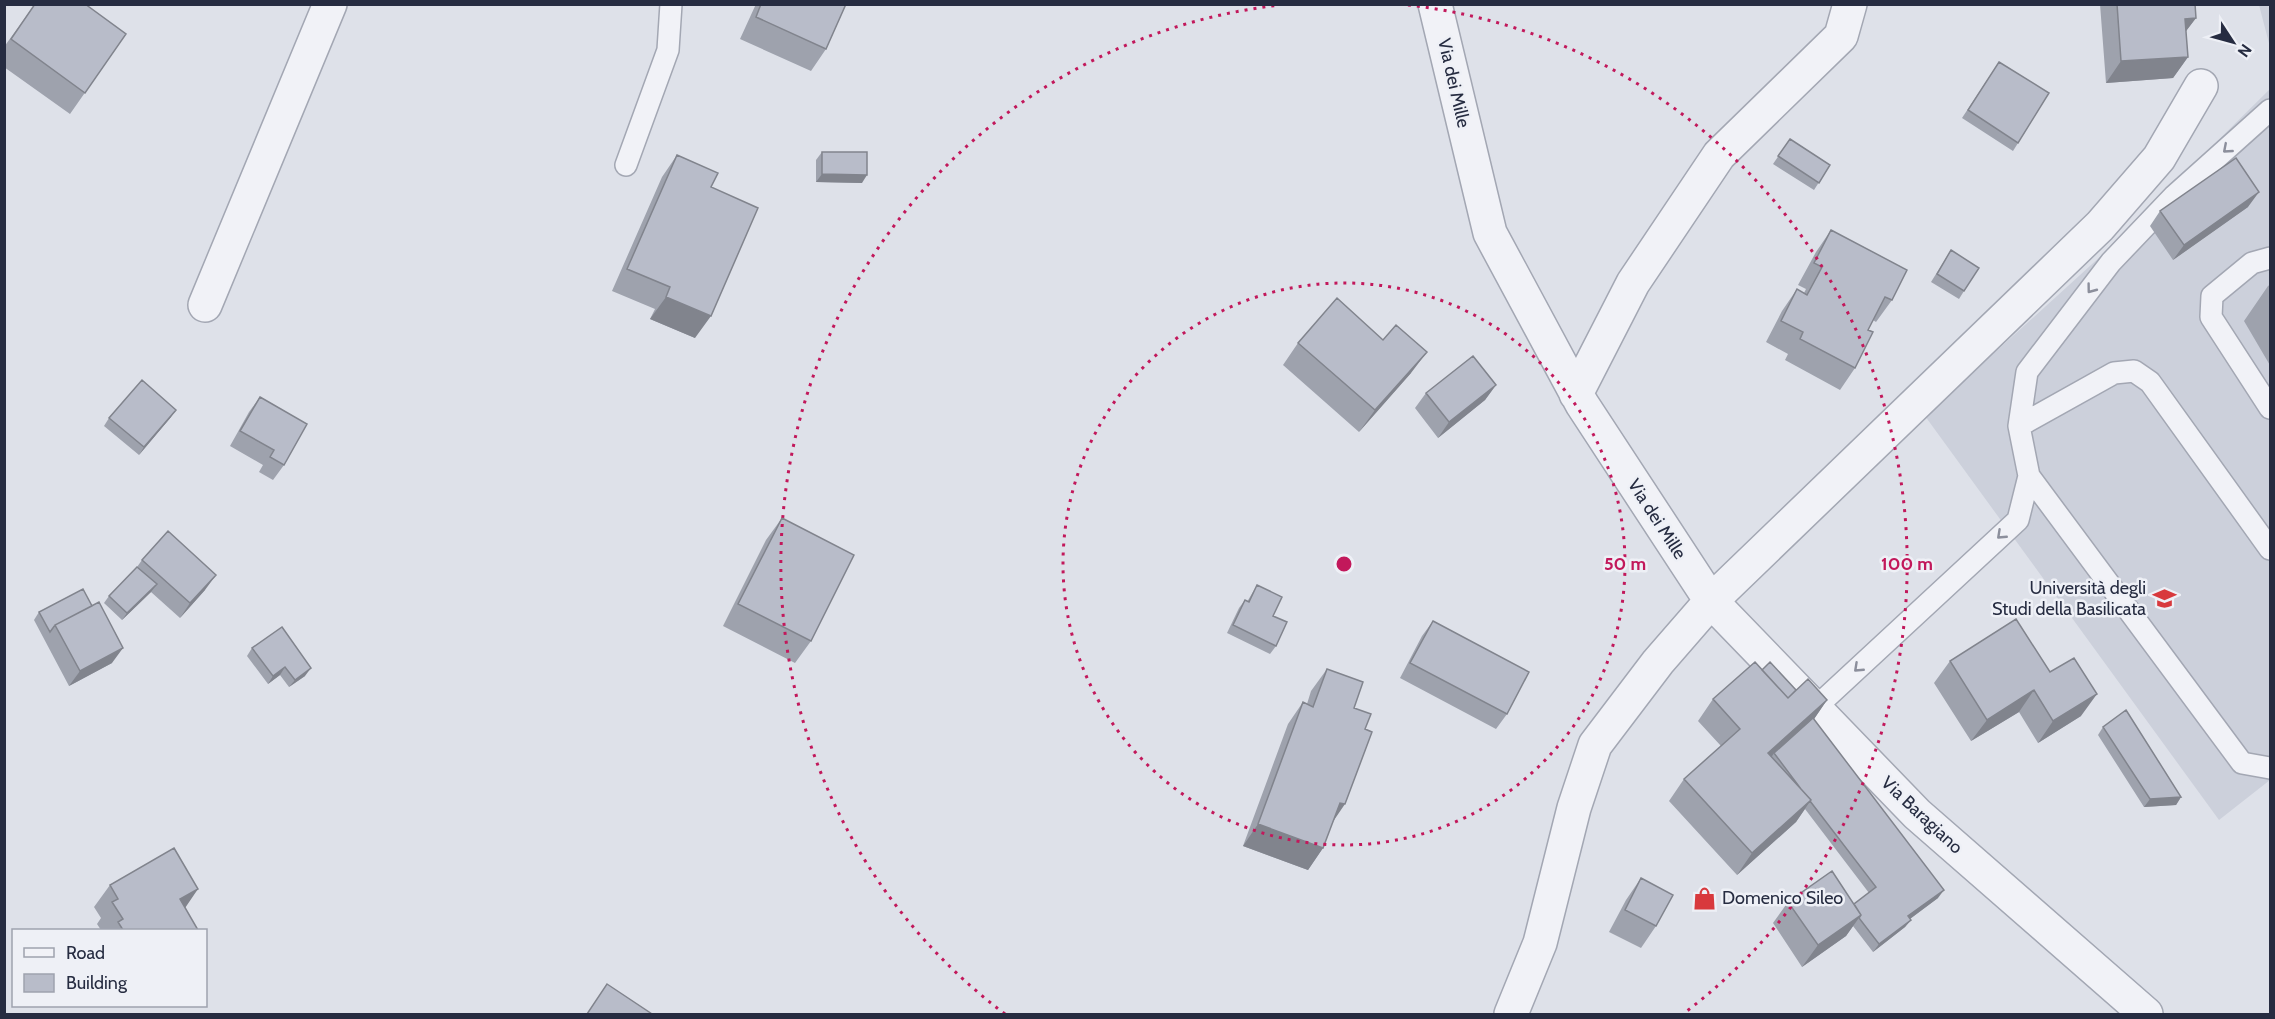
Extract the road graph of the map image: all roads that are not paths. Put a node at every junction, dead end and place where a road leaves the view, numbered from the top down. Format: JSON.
{"nodes":[{"id":1,"x":330,"y":4,"type":"edge"},
{"id":2,"x":672,"y":4,"type":"edge"},
{"id":3,"x":1435,"y":4,"type":"edge"},
{"id":4,"x":1850,"y":4,"type":"edge"},
{"id":5,"x":2201,"y":86,"type":"dead end"},
{"id":6,"x":2271,"y":110,"type":"edge"},
{"id":7,"x":626,"y":165,"type":"dead end"},
{"id":8,"x":2271,"y":258,"type":"edge"},
{"id":9,"x":205,"y":305,"type":"dead end"},
{"id":10,"x":1576,"y":394,"type":"junction"},
{"id":11,"x":2271,"y":408,"type":"edge"},
{"id":12,"x":2019,"y":426,"type":"junction"},
{"id":13,"x":2029,"y":476,"type":"junction"},
{"id":14,"x":2271,"y":549,"type":"edge"},
{"id":15,"x":1711,"y":601,"type":"junction"},
{"id":16,"x":1815,"y":708,"type":"junction"},
{"id":17,"x":2271,"y":768,"type":"edge"},
{"id":18,"x":1511,"y":1014,"type":"edge"},
{"id":19,"x":2146,"y":1014,"type":"edge"}],
"edges":[{"from":1,"to":9,"type":"street"},
{"from":2,"to":7,"type":"lane"},
{"from":3,"to":10,"type":"street","name":"Via dei Mille"},
{"from":4,"to":10,"type":"street"},
{"from":5,"to":15,"type":"street"},
{"from":6,"to":12,"type":"lane","one_way":true},
{"from":8,"to":11,"type":"lane"},
{"from":10,"to":15,"type":"street","name":"Via dei Mille"},
{"from":12,"to":13,"type":"lane"},
{"from":12,"to":14,"type":"lane"},
{"from":13,"to":16,"type":"lane","one_way":true},
{"from":13,"to":17,"type":"lane"},
{"from":15,"to":16,"type":"street","name":"Via Baragiano"},
{"from":15,"to":18,"type":"street"},
{"from":16,"to":19,"type":"street","name":"Via Baragiano"}]}
